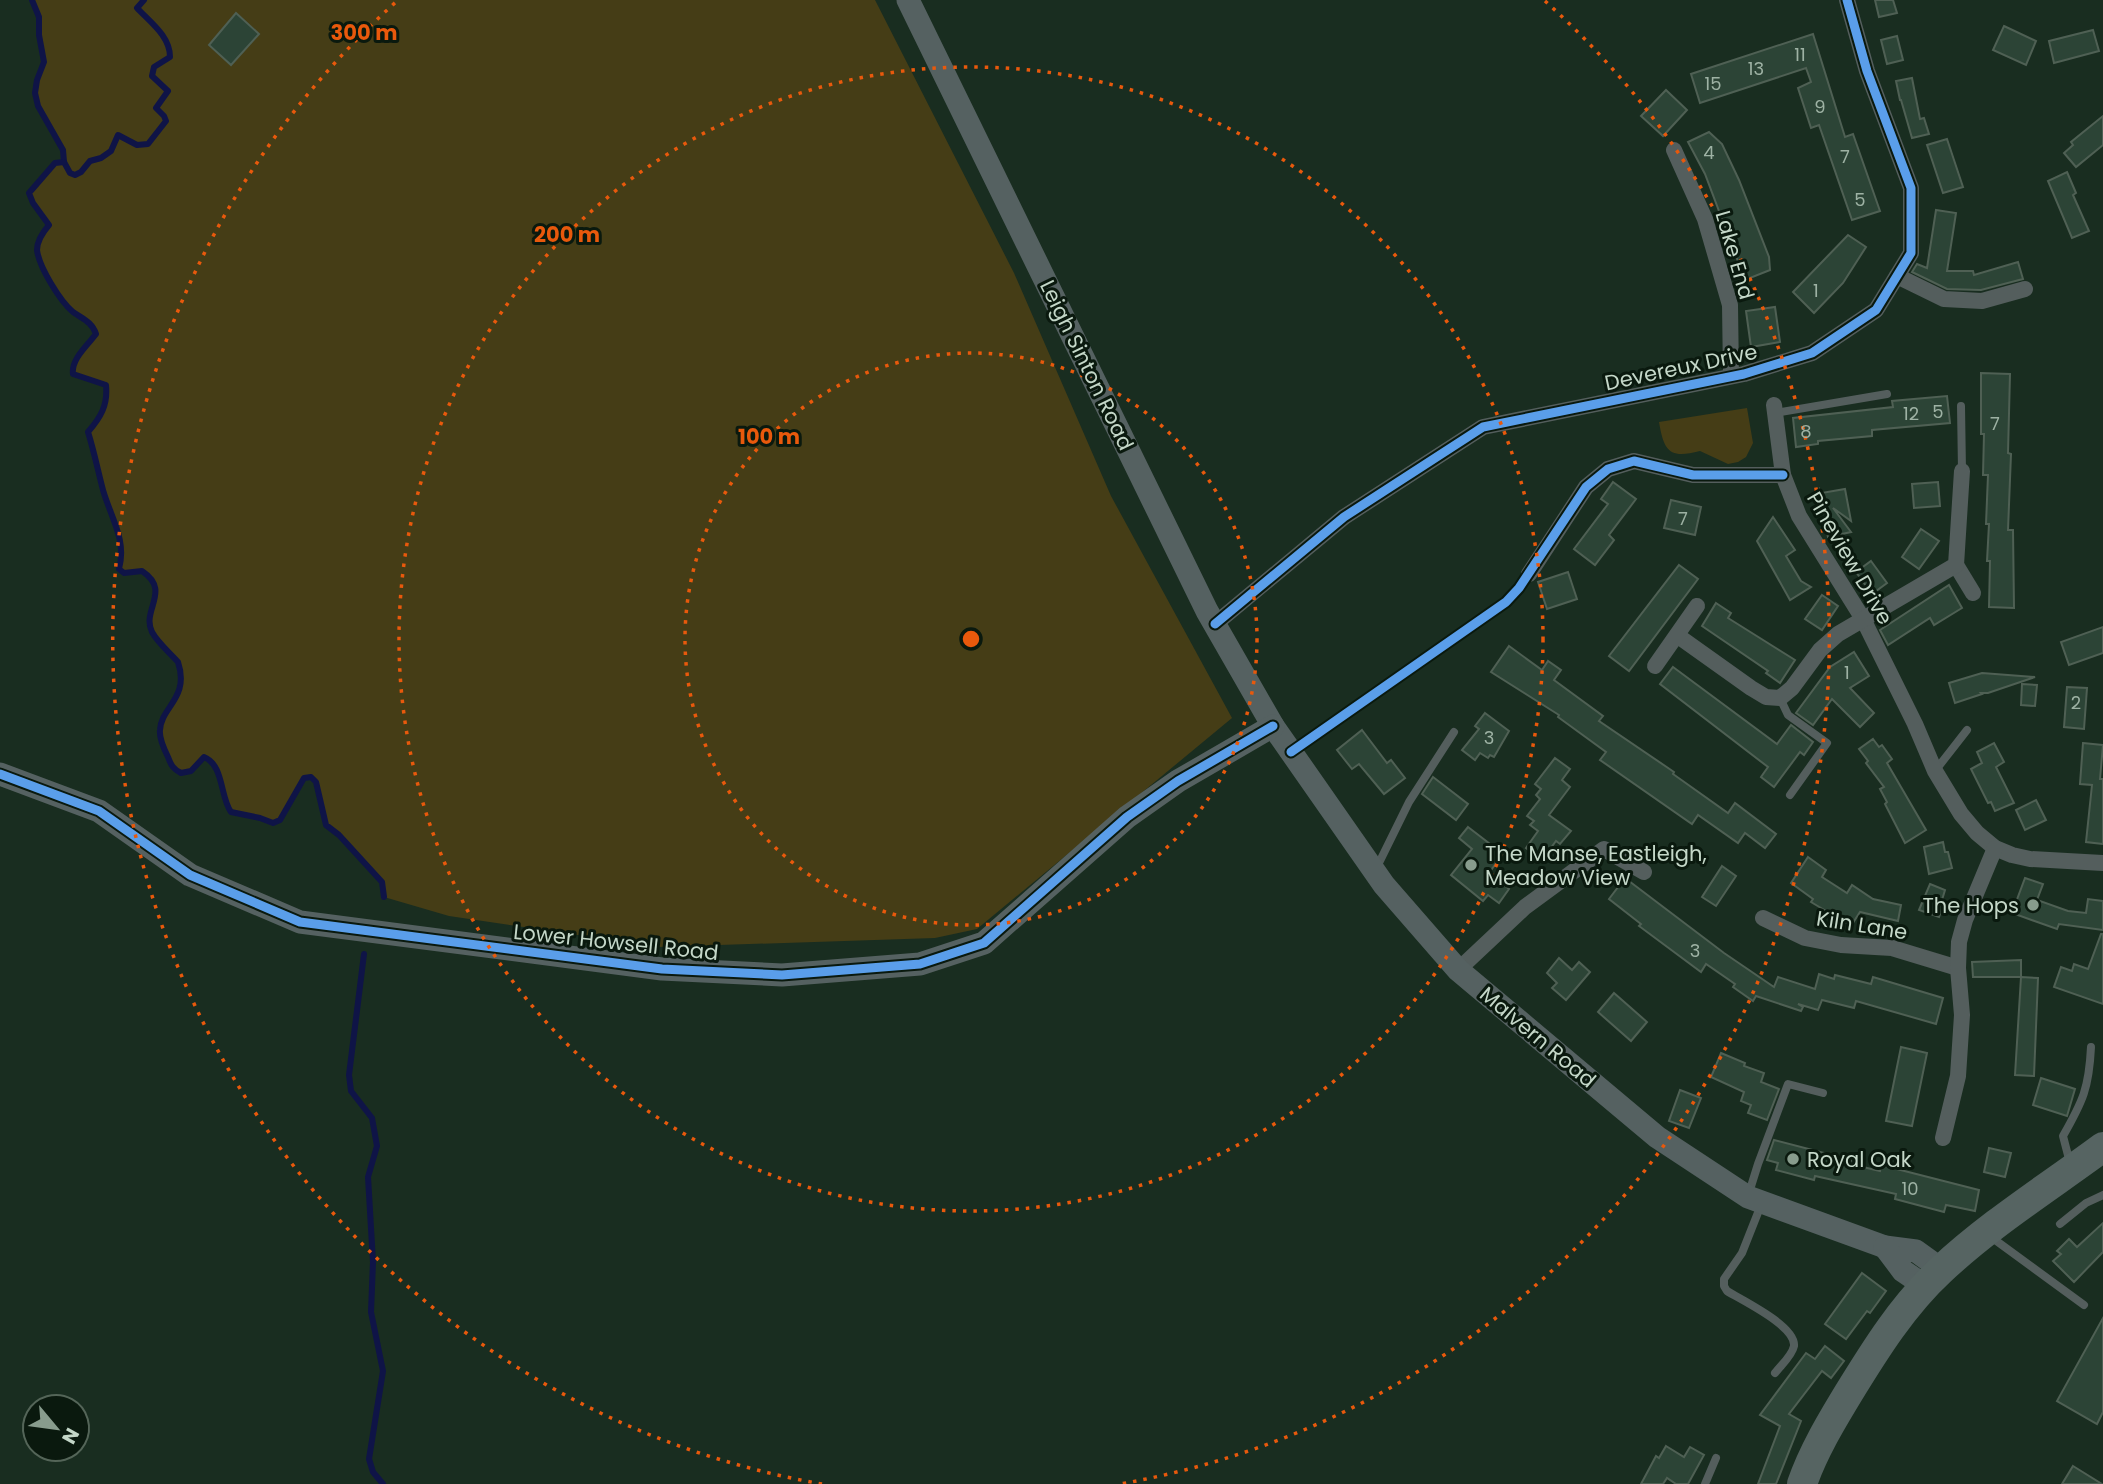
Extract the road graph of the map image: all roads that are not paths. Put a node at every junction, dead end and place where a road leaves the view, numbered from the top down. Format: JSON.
{"nodes":[{"id":1,"x":908,"y":0,"type":"edge"},
{"id":2,"x":1847,"y":0,"type":"edge"},
{"id":3,"x":1674,"y":150,"type":"dead end"},
{"id":4,"x":1897,"y":276,"type":"junction"},
{"id":5,"x":2025,"y":289,"type":"dead end"},
{"id":6,"x":1731,"y":376,"type":"junction"},
{"id":7,"x":1887,"y":394,"type":"dead end"},
{"id":8,"x":1961,"y":406,"type":"dead end"},
{"id":9,"x":1775,"y":409,"type":"joint"},
{"id":10,"x":1962,"y":471,"type":"joint"},
{"id":11,"x":1783,"y":475,"type":"junction"},
{"id":12,"x":1956,"y":565,"type":"junction"},
{"id":13,"x":1529,"y":574,"type":"dead end"},
{"id":14,"x":1973,"y":593,"type":"dead end"},
{"id":15,"x":1698,"y":606,"type":"dead end"},
{"id":16,"x":1863,"y":619,"type":"junction"},
{"id":17,"x":1215,"y":624,"type":"junction"},
{"id":18,"x":1678,"y":636,"type":"junction"},
{"id":19,"x":1656,"y":666,"type":"dead end"},
{"id":20,"x":1780,"y":698,"type":"junction"},
{"id":21,"x":1273,"y":726,"type":"junction"},
{"id":22,"x":1967,"y":730,"type":"dead end"},
{"id":23,"x":1454,"y":732,"type":"dead end"},
{"id":24,"x":1936,"y":771,"type":"junction"},
{"id":25,"x":0,"y":774,"type":"edge"},
{"id":26,"x":1790,"y":795,"type":"dead end"},
{"id":27,"x":1995,"y":848,"type":"junction"},
{"id":28,"x":2103,"y":863,"type":"edge"},
{"id":29,"x":1375,"y":872,"type":"junction"},
{"id":30,"x":1644,"y":872,"type":"dead end"},
{"id":31,"x":1763,"y":918,"type":"dead end"},
{"id":32,"x":1958,"y":968,"type":"junction"},
{"id":33,"x":1458,"y":970,"type":"junction"},
{"id":34,"x":2091,"y":1047,"type":"dead end"},
{"id":35,"x":1823,"y":1093,"type":"dead end"},
{"id":36,"x":1943,"y":1138,"type":"dead end"},
{"id":37,"x":2103,"y":1147,"type":"edge"},
{"id":38,"x":2071,"y":1170,"type":"junction"},
{"id":39,"x":2103,"y":1195,"type":"edge"},
{"id":40,"x":1755,"y":1200,"type":"junction"},
{"id":41,"x":2060,"y":1224,"type":"dead end"},
{"id":42,"x":1985,"y":1233,"type":"junction"},
{"id":43,"x":1933,"y":1278,"type":"junction"},
{"id":44,"x":2084,"y":1305,"type":"dead end"},
{"id":45,"x":1775,"y":1373,"type":"dead end"},
{"id":46,"x":1716,"y":1458,"type":"dead end"},
{"id":47,"x":1705,"y":1484,"type":"edge"},
{"id":48,"x":1802,"y":1484,"type":"edge"}],
"edges":[{"from":1,"to":17,"type":"main road","name":"Leigh Sinton Road"},
{"from":2,"to":4,"type":"street","name":"Devereux Drive"},
{"from":3,"to":6,"type":"street","name":"Lake End"},
{"from":4,"to":5,"type":"street"},
{"from":4,"to":6,"type":"street","name":"Devereux Drive"},
{"from":6,"to":17,"type":"street","name":"Devereux Drive"},
{"from":7,"to":9,"type":"lane"},
{"from":8,"to":10,"type":"lane"},
{"from":9,"to":11,"type":"street","name":"Pineview Drive"},
{"from":10,"to":12,"type":"street"},
{"from":11,"to":13,"type":"street"},
{"from":11,"to":16,"type":"street","name":"Pineview Drive"},
{"from":12,"to":14,"type":"street"},
{"from":12,"to":16,"type":"street"},
{"from":15,"to":18,"type":"street"},
{"from":16,"to":20,"type":"street"},
{"from":16,"to":24,"type":"street","name":"Pineview Drive"},
{"from":17,"to":21,"type":"main road","name":"Leigh Sinton Road"},
{"from":18,"to":19,"type":"street"},
{"from":18,"to":20,"type":"street"},
{"from":20,"to":26,"type":"lane"},
{"from":21,"to":25,"type":"main road","name":"Lower Howsell Road"},
{"from":21,"to":29,"type":"main road","name":"Malvern Road"},
{"from":22,"to":24,"type":"lane"},
{"from":23,"to":29,"type":"lane"},
{"from":24,"to":27,"type":"street"},
{"from":27,"to":28,"type":"street"},
{"from":27,"to":32,"type":"street"},
{"from":29,"to":33,"type":"main road","name":"Malvern Road"},
{"from":30,"to":33,"type":"street"},
{"from":31,"to":32,"type":"street","name":"Kiln Lane"},
{"from":32,"to":36,"type":"street"},
{"from":33,"to":40,"type":"main road","name":"Malvern Road"},
{"from":34,"to":38,"type":"lane"},
{"from":35,"to":40,"type":"lane"},
{"from":37,"to":38,"type":"highway"},
{"from":38,"to":42,"type":"highway"},
{"from":39,"to":41,"type":"lane"},
{"from":40,"to":43,"type":"main road","name":"Malvern Road"},
{"from":40,"to":45,"type":"lane"},
{"from":42,"to":43,"type":"highway"},
{"from":42,"to":44,"type":"lane"},
{"from":43,"to":48,"type":"highway"},
{"from":46,"to":47,"type":"lane"}]}
